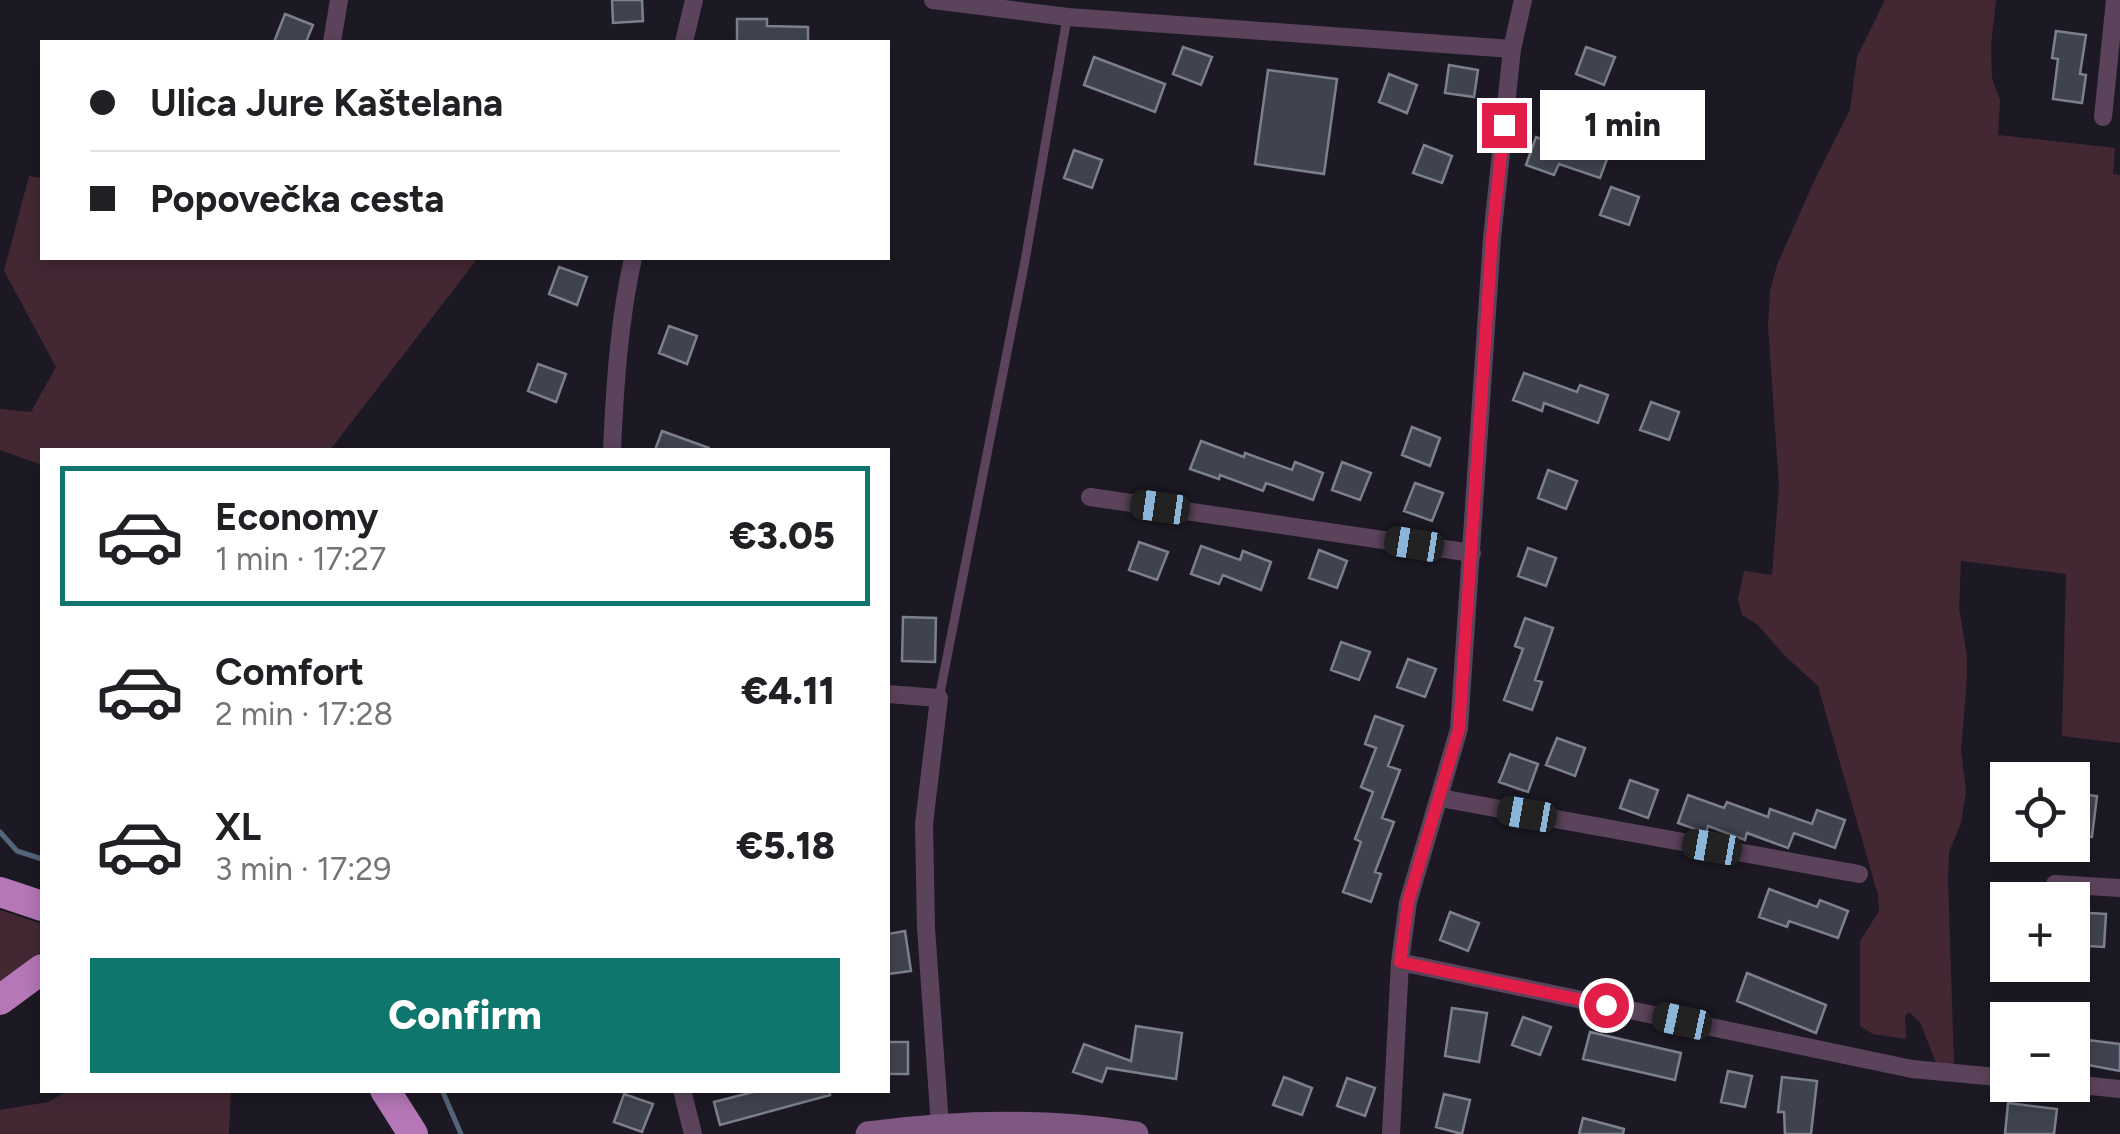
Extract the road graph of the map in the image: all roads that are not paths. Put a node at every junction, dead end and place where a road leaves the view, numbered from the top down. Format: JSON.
{"nodes":[{"id":1,"x":339,"y":0,"type":"edge"},
{"id":2,"x":694,"y":0,"type":"edge"},
{"id":3,"x":932,"y":0,"type":"edge"},
{"id":4,"x":1523,"y":0,"type":"edge"},
{"id":5,"x":1064,"y":11,"type":"edge"},
{"id":6,"x":2116,"y":12,"type":"edge"},
{"id":7,"x":332,"y":40,"type":"edge"},
{"id":8,"x":684,"y":40,"type":"edge"},
{"id":9,"x":1512,"y":49,"type":"junction"},
{"id":10,"x":2102,"y":116,"type":"dead end"},
{"id":11,"x":634,"y":260,"type":"edge"},
{"id":12,"x":612,"y":448,"type":"edge"},
{"id":13,"x":1090,"y":497,"type":"dead end"},
{"id":14,"x":1472,"y":553,"type":"junction"},
{"id":15,"x":890,"y":694,"type":"edge"},
{"id":16,"x":939,"y":698,"type":"junction"},
{"id":17,"x":1440,"y":798,"type":"junction"},
{"id":18,"x":1859,"y":874,"type":"dead end"},
{"id":19,"x":2090,"y":886,"type":"edge"},
{"id":20,"x":2120,"y":888,"type":"edge"},
{"id":21,"x":0,"y":892,"type":"edge"},
{"id":22,"x":40,"y":905,"type":"edge"},
{"id":23,"x":1400,"y":962,"type":"junction"},
{"id":24,"x":40,"y":970,"type":"edge"},
{"id":25,"x":0,"y":1000,"type":"edge"},
{"id":26,"x":1990,"y":1076,"type":"edge"},
{"id":27,"x":2090,"y":1086,"type":"edge"},
{"id":28,"x":2120,"y":1089,"type":"edge"},
{"id":29,"x":387,"y":1093,"type":"edge"},
{"id":30,"x":683,"y":1093,"type":"edge"},
{"id":31,"x":946,"y":1130,"type":"edge"},
{"id":32,"x":413,"y":1134,"type":"edge"},
{"id":33,"x":693,"y":1134,"type":"edge"},
{"id":34,"x":868,"y":1134,"type":"edge"},
{"id":35,"x":1136,"y":1134,"type":"edge"},
{"id":36,"x":1390,"y":1134,"type":"edge"}],
"edges":[{"from":1,"to":7,"type":"street"},
{"from":2,"to":8,"type":"street"},
{"from":3,"to":5,"type":"street"},
{"from":4,"to":9,"type":"street"},
{"from":5,"to":9,"type":"street"},
{"from":5,"to":16,"type":"lane"},
{"from":6,"to":10,"type":"street"},
{"from":9,"to":14,"type":"street"},
{"from":11,"to":12,"type":"street"},
{"from":13,"to":14,"type":"street"},
{"from":14,"to":17,"type":"street"},
{"from":15,"to":16,"type":"street"},
{"from":16,"to":31,"type":"street"},
{"from":17,"to":18,"type":"street"},
{"from":17,"to":23,"type":"street"},
{"from":19,"to":20,"type":"street"},
{"from":21,"to":22,"type":"highway"},
{"from":23,"to":26,"type":"street"},
{"from":23,"to":36,"type":"street"},
{"from":24,"to":25,"type":"highway"},
{"from":27,"to":28,"type":"street"},
{"from":29,"to":32,"type":"highway"},
{"from":30,"to":33,"type":"street"},
{"from":31,"to":34,"type":"main road"},
{"from":31,"to":35,"type":"main road"}]}
